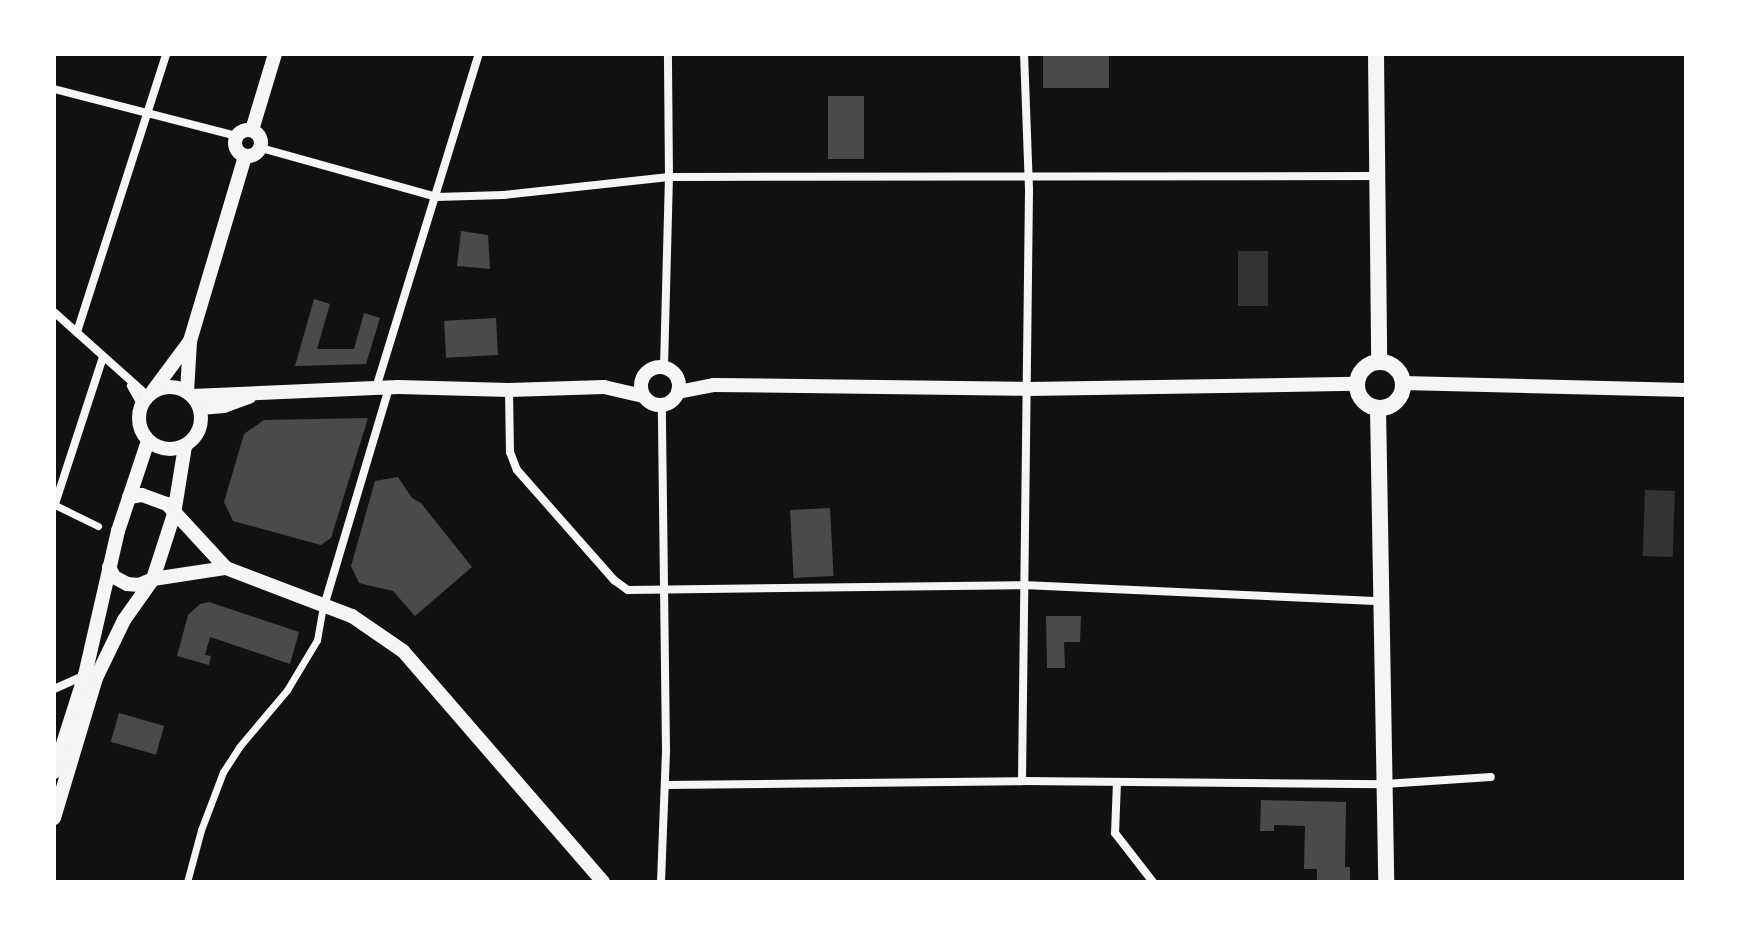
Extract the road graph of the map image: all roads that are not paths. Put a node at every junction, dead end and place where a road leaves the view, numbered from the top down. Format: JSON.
{"nodes":[{"id":1,"x":166,"y":54,"type":"edge"},
{"id":2,"x":275,"y":54,"type":"edge"},
{"id":3,"x":479,"y":54,"type":"edge"},
{"id":4,"x":668,"y":54,"type":"edge"},
{"id":5,"x":1024,"y":54,"type":"edge"},
{"id":6,"x":1376,"y":54,"type":"edge"},
{"id":7,"x":54,"y":89,"type":"edge"},
{"id":8,"x":150,"y":112,"type":"junction"},
{"id":9,"x":252,"y":130,"type":"junction"},
{"id":10,"x":237,"y":136,"type":"junction"},
{"id":11,"x":261,"y":148,"type":"junction"},
{"id":12,"x":245,"y":156,"type":"junction"},
{"id":13,"x":1028,"y":175,"type":"junction"},
{"id":14,"x":1379,"y":176,"type":"junction"},
{"id":15,"x":669,"y":177,"type":"junction"},
{"id":16,"x":436,"y":197,"type":"junction"},
{"id":17,"x":54,"y":312,"type":"edge"},
{"id":18,"x":77,"y":332,"type":"junction"},
{"id":19,"x":190,"y":341,"type":"junction"},
{"id":20,"x":103,"y":357,"type":"junction"},
{"id":21,"x":1379,"y":361,"type":"junction"},
{"id":22,"x":664,"y":367,"type":"junction"},
{"id":23,"x":643,"y":376,"type":"junction"},
{"id":24,"x":677,"y":376,"type":"junction"},
{"id":25,"x":1403,"y":383,"type":"junction"},
{"id":26,"x":1356,"y":384,"type":"junction"},
{"id":27,"x":714,"y":385,"type":"junction"},
{"id":28,"x":604,"y":387,"type":"junction"},
{"id":29,"x":382,"y":388,"type":"junction"},
{"id":30,"x":1028,"y":389,"type":"junction"},
{"id":31,"x":509,"y":390,"type":"junction"},
{"id":32,"x":1686,"y":390,"type":"edge"},
{"id":33,"x":678,"y":392,"type":"junction"},
{"id":34,"x":643,"y":396,"type":"junction"},
{"id":35,"x":148,"y":398,"type":"junction"},
{"id":36,"x":193,"y":399,"type":"junction"},
{"id":37,"x":662,"y":405,"type":"junction"},
{"id":38,"x":1378,"y":408,"type":"junction"},
{"id":39,"x":148,"y":441,"type":"junction"},
{"id":40,"x":185,"y":446,"type":"junction"},
{"id":41,"x":129,"y":497,"type":"junction"},
{"id":42,"x":54,"y":506,"type":"edge"},
{"id":43,"x":174,"y":514,"type":"junction"},
{"id":44,"x":98,"y":526,"type":"dead end"},
{"id":45,"x":109,"y":567,"type":"junction"},
{"id":46,"x":226,"y":568,"type":"junction"},
{"id":47,"x":153,"y":579,"type":"junction"},
{"id":48,"x":1023,"y":585,"type":"junction"},
{"id":49,"x":666,"y":591,"type":"junction"},
{"id":50,"x":1381,"y":601,"type":"junction"},
{"id":51,"x":323,"y":606,"type":"junction"},
{"id":52,"x":90,"y":677,"type":"junction"},
{"id":53,"x":54,"y":689,"type":"edge"},
{"id":54,"x":54,"y":772,"type":"edge"},
{"id":55,"x":1491,"y":777,"type":"dead end"},
{"id":56,"x":1022,"y":781,"type":"junction"},
{"id":57,"x":1117,"y":782,"type":"junction"},
{"id":58,"x":1385,"y":784,"type":"junction"},
{"id":59,"x":665,"y":785,"type":"junction"},
{"id":60,"x":54,"y":818,"type":"edge"},
{"id":61,"x":187,"y":882,"type":"edge"},
{"id":62,"x":603,"y":882,"type":"edge"},
{"id":63,"x":661,"y":882,"type":"edge"},
{"id":64,"x":1153,"y":882,"type":"edge"},
{"id":65,"x":1386,"y":882,"type":"edge"}],
"edges":[{"from":1,"to":8,"type":"street"},
{"from":2,"to":9,"type":"main road"},
{"from":3,"to":16,"type":"street"},
{"from":4,"to":15,"type":"street"},
{"from":5,"to":13,"type":"street"},
{"from":6,"to":14,"type":"highway"},
{"from":7,"to":8,"type":"street"},
{"from":8,"to":10,"type":"street"},
{"from":8,"to":18,"type":"street"},
{"from":9,"to":10,"type":"main road"},
{"from":9,"to":11,"type":"main road"},
{"from":10,"to":12,"type":"main road"},
{"from":11,"to":12,"type":"main road"},
{"from":11,"to":16,"type":"street"},
{"from":12,"to":19,"type":"main road"},
{"from":13,"to":14,"type":"street"},
{"from":13,"to":15,"type":"street"},
{"from":13,"to":30,"type":"street"},
{"from":14,"to":21,"type":"highway"},
{"from":15,"to":16,"type":"street"},
{"from":15,"to":22,"type":"street"},
{"from":16,"to":29,"type":"street"},
{"from":17,"to":18,"type":"street"},
{"from":18,"to":20,"type":"street"},
{"from":19,"to":35,"type":"main road"},
{"from":19,"to":36,"type":"main road"},
{"from":20,"to":35,"type":"street"},
{"from":20,"to":42,"type":"street"},
{"from":21,"to":25,"type":"highway"},
{"from":21,"to":26,"type":"highway"},
{"from":22,"to":23,"type":"main road"},
{"from":22,"to":24,"type":"main road"},
{"from":23,"to":28,"type":"main road"},
{"from":23,"to":34,"type":"main road"},
{"from":24,"to":27,"type":"main road"},
{"from":24,"to":33,"type":"main road"},
{"from":25,"to":32,"type":"main road"},
{"from":25,"to":38,"type":"highway"},
{"from":26,"to":30,"type":"main road"},
{"from":26,"to":38,"type":"highway"},
{"from":27,"to":30,"type":"main road"},
{"from":27,"to":33,"type":"main road"},
{"from":28,"to":31,"type":"main road"},
{"from":28,"to":34,"type":"main road"},
{"from":29,"to":31,"type":"main road"},
{"from":29,"to":36,"type":"main road"},
{"from":29,"to":51,"type":"street"},
{"from":30,"to":48,"type":"street"},
{"from":31,"to":49,"type":"street"},
{"from":33,"to":37,"type":"main road"},
{"from":34,"to":37,"type":"main road"},
{"from":35,"to":36,"type":"main road"},
{"from":35,"to":39,"type":"main road"},
{"from":36,"to":40,"type":"main road"},
{"from":37,"to":49,"type":"street"},
{"from":38,"to":50,"type":"highway"},
{"from":39,"to":40,"type":"main road"},
{"from":39,"to":41,"type":"main road"},
{"from":40,"to":43,"type":"main road"},
{"from":41,"to":43,"type":"main road"},
{"from":41,"to":45,"type":"main road"},
{"from":42,"to":44,"type":"street"},
{"from":43,"to":46,"type":"main road"},
{"from":43,"to":47,"type":"main road"},
{"from":45,"to":47,"type":"main road"},
{"from":45,"to":52,"type":"main road"},
{"from":46,"to":47,"type":"main road"},
{"from":46,"to":51,"type":"main road"},
{"from":47,"to":52,"type":"main road"},
{"from":48,"to":49,"type":"street"},
{"from":48,"to":50,"type":"street"},
{"from":48,"to":56,"type":"street"},
{"from":49,"to":59,"type":"street"},
{"from":50,"to":58,"type":"highway"},
{"from":51,"to":61,"type":"street"},
{"from":51,"to":62,"type":"main road"},
{"from":52,"to":53,"type":"street"},
{"from":52,"to":54,"type":"main road"},
{"from":52,"to":60,"type":"main road"},
{"from":55,"to":58,"type":"street"},
{"from":56,"to":57,"type":"street"},
{"from":56,"to":59,"type":"street"},
{"from":57,"to":58,"type":"street"},
{"from":57,"to":64,"type":"street"},
{"from":58,"to":65,"type":"highway"},
{"from":59,"to":63,"type":"street"}]}
